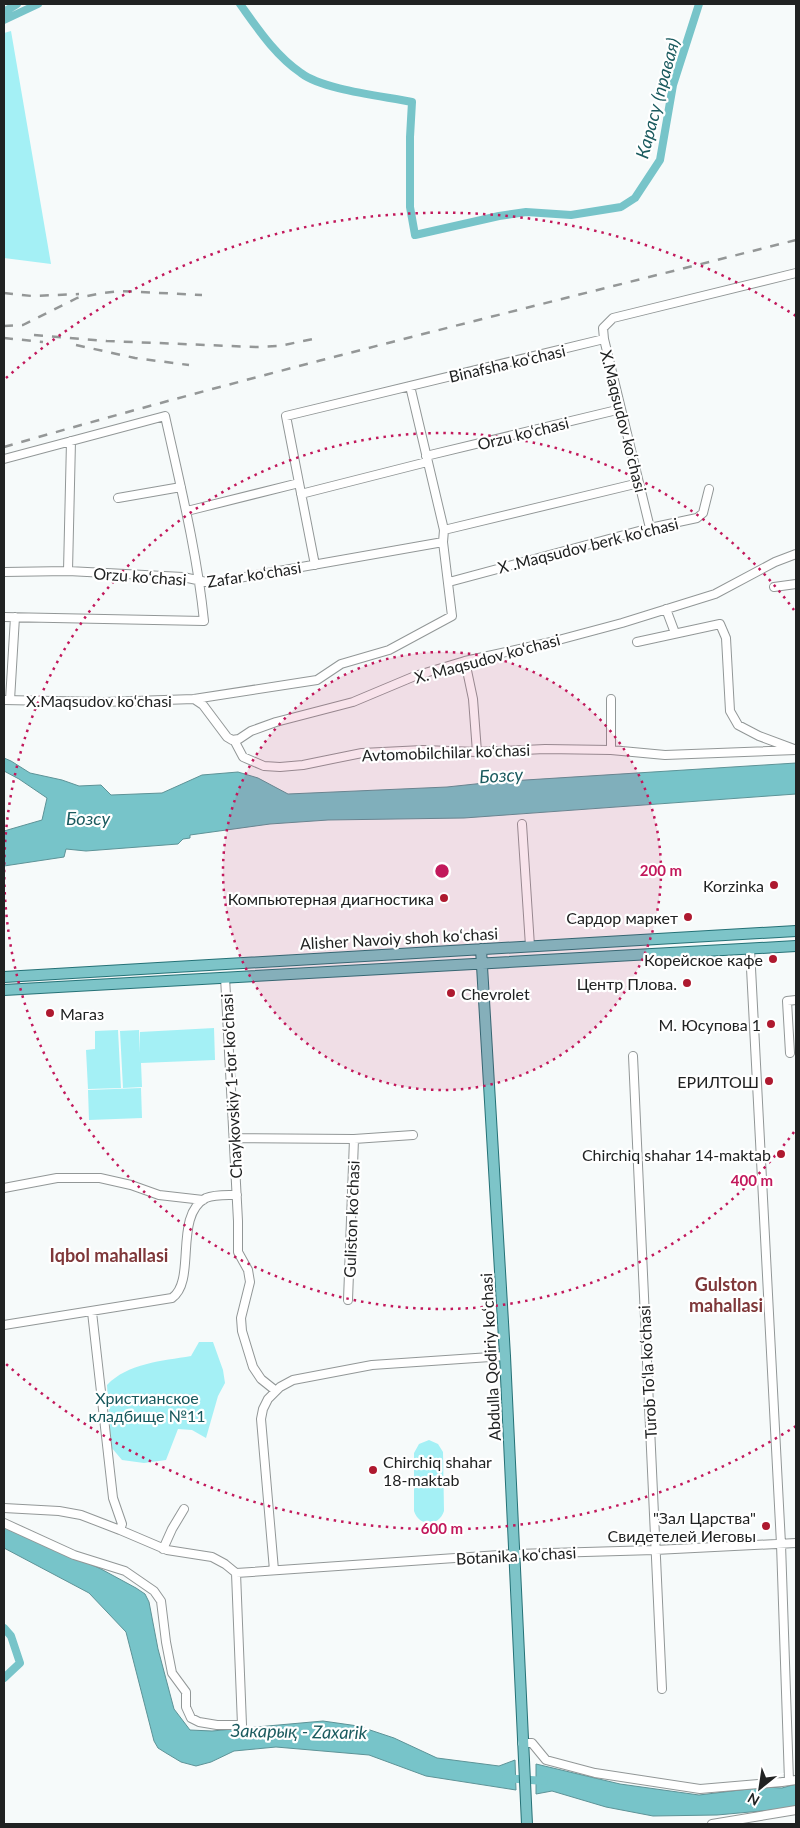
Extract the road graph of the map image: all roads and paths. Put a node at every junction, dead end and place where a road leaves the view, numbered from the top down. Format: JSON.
{"nodes":[{"id":1,"x":796,"y":273,"type":"edge"},
{"id":2,"x":604,"y":340,"type":"junction"},
{"id":3,"x":410,"y":386,"type":"junction"},
{"id":4,"x":621,"y":409,"type":"junction"},
{"id":5,"x":71,"y":441,"type":"junction"},
{"id":6,"x":4,"y":459,"type":"edge"},
{"id":7,"x":427,"y":459,"type":"junction"},
{"id":8,"x":299,"y":483,"type":"junction"},
{"id":9,"x":639,"y":484,"type":"junction"},
{"id":10,"x":181,"y":487,"type":"junction"},
{"id":11,"x":709,"y":489,"type":"dead end"},
{"id":12,"x":301,"y":494,"type":"junction"},
{"id":13,"x":118,"y":498,"type":"dead end"},
{"id":14,"x":187,"y":510,"type":"junction"},
{"id":15,"x":650,"y":528,"type":"junction"},
{"id":16,"x":444,"y":530,"type":"junction"},
{"id":17,"x":443,"y":542,"type":"junction"},
{"id":18,"x":796,"y":554,"type":"edge"},
{"id":19,"x":315,"y":565,"type":"junction"},
{"id":20,"x":68,"y":571,"type":"junction"},
{"id":21,"x":4,"y":572,"type":"edge"},
{"id":22,"x":200,"y":582,"type":"junction"},
{"id":23,"x":448,"y":582,"type":"junction"},
{"id":24,"x":796,"y":584,"type":"edge"},
{"id":25,"x":774,"y":587,"type":"dead end"},
{"id":26,"x":666,"y":609,"type":"junction"},
{"id":27,"x":4,"y":617,"type":"edge"},
{"id":28,"x":15,"y":617,"type":"junction"},
{"id":29,"x":675,"y":632,"type":"junction"},
{"id":30,"x":637,"y":642,"type":"dead end"},
{"id":31,"x":465,"y":660,"type":"junction"},
{"id":32,"x":194,"y":699,"type":"junction"},
{"id":33,"x":611,"y":699,"type":"dead end"},
{"id":34,"x":7,"y":700,"type":"edge"},
{"id":35,"x":234,"y":740,"type":"junction"},
{"id":36,"x":611,"y":750,"type":"junction"},
{"id":37,"x":796,"y":750,"type":"edge"},
{"id":38,"x":477,"y":752,"type":"junction"},
{"id":39,"x":522,"y":824,"type":"dead end"},
{"id":40,"x":796,"y":931,"type":"edge"},
{"id":41,"x":530,"y":946,"type":"junction"},
{"id":42,"x":796,"y":946,"type":"edge"},
{"id":43,"x":481,"y":949,"type":"junction"},
{"id":44,"x":750,"y":949,"type":"junction"},
{"id":45,"x":482,"y":964,"type":"junction"},
{"id":46,"x":4,"y":977,"type":"edge"},
{"id":47,"x":225,"y":977,"type":"junction"},
{"id":48,"x":4,"y":990,"type":"edge"},
{"id":49,"x":796,"y":1000,"type":"edge"},
{"id":50,"x":790,"y":1053,"type":"dead end"},
{"id":51,"x":633,"y":1056,"type":"dead end"},
{"id":52,"x":413,"y":1135,"type":"dead end"},
{"id":53,"x":234,"y":1138,"type":"junction"},
{"id":54,"x":354,"y":1139,"type":"junction"},
{"id":55,"x":4,"y":1188,"type":"edge"},
{"id":56,"x":237,"y":1195,"type":"junction"},
{"id":57,"x":203,"y":1200,"type":"junction"},
{"id":58,"x":348,"y":1300,"type":"dead end"},
{"id":59,"x":92,"y":1312,"type":"junction"},
{"id":60,"x":4,"y":1325,"type":"edge"},
{"id":61,"x":505,"y":1356,"type":"junction"},
{"id":62,"x":276,"y":1391,"type":"junction"},
{"id":63,"x":4,"y":1508,"type":"edge"},
{"id":64,"x":184,"y":1509,"type":"dead end"},
{"id":65,"x":4,"y":1523,"type":"edge"},
{"id":66,"x":120,"y":1530,"type":"junction"},
{"id":67,"x":796,"y":1543,"type":"edge"},
{"id":68,"x":780,"y":1544,"type":"junction"},
{"id":69,"x":163,"y":1549,"type":"junction"},
{"id":70,"x":656,"y":1550,"type":"junction"},
{"id":71,"x":515,"y":1554,"type":"junction"},
{"id":72,"x":274,"y":1570,"type":"junction"},
{"id":73,"x":236,"y":1573,"type":"junction"},
{"id":74,"x":662,"y":1689,"type":"dead end"},
{"id":75,"x":523,"y":1748,"type":"junction"},
{"id":76,"x":793,"y":1780,"type":"edge"},
{"id":77,"x":796,"y":1810,"type":"edge"},
{"id":78,"x":527,"y":1824,"type":"edge"},
{"id":79,"x":712,"y":1824,"type":"edge"}],
"edges":[{"from":1,"to":2,"type":"street","name":"X.Maqsudov ko‘chasi"},
{"from":2,"to":3,"type":"street","name":"Binafsha ko‘chasi"},
{"from":2,"to":4,"type":"street","name":"X.Maqsudov ko‘chasi"},
{"from":3,"to":7,"type":"street"},
{"from":3,"to":8,"type":"street"},
{"from":4,"to":7,"type":"street","name":"Orzu ko‘chasi"},
{"from":4,"to":9,"type":"street","name":"X.Maqsudov ko‘chasi"},
{"from":5,"to":6,"type":"street"},
{"from":5,"to":10,"type":"street","name":"Orzu ko‘chasi"},
{"from":5,"to":20,"type":"street"},
{"from":7,"to":12,"type":"street","name":"Orzu ko‘chasi"},
{"from":7,"to":16,"type":"street"},
{"from":8,"to":12,"type":"street"},
{"from":8,"to":14,"type":"street"},
{"from":9,"to":15,"type":"street","name":"X.Maqsudov ko‘chasi"},
{"from":9,"to":16,"type":"street"},
{"from":10,"to":13,"type":"street"},
{"from":10,"to":14,"type":"street","name":"Orzu ko‘chasi"},
{"from":11,"to":15,"type":"street","name":"X .Maqsudov berk ko‘chasi"},
{"from":12,"to":19,"type":"street"},
{"from":14,"to":22,"type":"street","name":"Orzu ko‘chasi"},
{"from":15,"to":23,"type":"street","name":"X .Maqsudov berk ko‘chasi"},
{"from":16,"to":17,"type":"street"},
{"from":17,"to":19,"type":"street","name":"Zafar ko‘chasi"},
{"from":17,"to":23,"type":"street"},
{"from":18,"to":26,"type":"street","name":"X. Maqsudov ko‘chasi"},
{"from":19,"to":22,"type":"street","name":"Zafar ko‘chasi"},
{"from":20,"to":21,"type":"street","name":"Orzu ko‘chasi"},
{"from":20,"to":22,"type":"street","name":"Orzu ko‘chasi"},
{"from":22,"to":28,"type":"street","name":"Zafar ko‘chasi"},
{"from":23,"to":32,"type":"street","name":"X.Maqsudov ko‘chasi"},
{"from":24,"to":25,"type":"street"},
{"from":26,"to":29,"type":"street"},
{"from":26,"to":31,"type":"street","name":"X. Maqsudov ko‘chasi"},
{"from":27,"to":28,"type":"street","name":"Zafar ko‘chasi"},
{"from":28,"to":34,"type":"street"},
{"from":29,"to":30,"type":"street"},
{"from":29,"to":37,"type":"street"},
{"from":31,"to":35,"type":"street","name":"X. Maqsudov ko‘chasi"},
{"from":31,"to":38,"type":"street"},
{"from":32,"to":34,"type":"street","name":"X.Maqsudov ko‘chasi"},
{"from":32,"to":35,"type":"street"},
{"from":33,"to":36,"type":"street"},
{"from":35,"to":38,"type":"street","name":"Avtomobilchilar ko‘chasi"},
{"from":36,"to":37,"type":"street","name":"Avtomobilchilar ko‘chasi"},
{"from":36,"to":38,"type":"street","name":"Avtomobilchilar ko‘chasi"},
{"from":39,"to":41,"type":"street"},
{"from":40,"to":41,"type":"main road","name":"Alisher Navoiy shoh koʻchasi"},
{"from":41,"to":43,"type":"main road","name":"Alisher Navoiy shoh koʻchasi"},
{"from":42,"to":44,"type":"main road","name":"Alisher Navoiy shoh koʻchasi"},
{"from":43,"to":45,"type":"main road","name":"Abdulla Qodiriy ko‘chasi"},
{"from":43,"to":46,"type":"main road","name":"Alisher Navoiy shoh koʻchasi"},
{"from":44,"to":45,"type":"main road","name":"Alisher Navoiy shoh koʻchasi"},
{"from":44,"to":68,"type":"street"},
{"from":45,"to":47,"type":"main road","name":"Alisher Navoiy shoh koʻchasi"},
{"from":45,"to":61,"type":"main road","name":"Abdulla Qodiriy ko‘chasi"},
{"from":47,"to":48,"type":"main road","name":"Alisher Navoiy shoh koʻchasi"},
{"from":47,"to":53,"type":"street","name":"Chaykovskiy 1-tor ko‘chasi"},
{"from":49,"to":50,"type":"street"},
{"from":51,"to":70,"type":"street","name":"Turob To‘la ko‘chasi"},
{"from":52,"to":54,"type":"street","name":"Guliston ko‘chasi"},
{"from":53,"to":54,"type":"street","name":"Guliston ko‘chasi"},
{"from":53,"to":56,"type":"street","name":"Chaykovskiy 1-tor ko‘chasi"},
{"from":54,"to":58,"type":"street","name":"Guliston ko‘chasi"},
{"from":55,"to":57,"type":"street"},
{"from":56,"to":57,"type":"street"},
{"from":56,"to":62,"type":"street","name":"Chaykovskiy 1-tor ko‘chasi"},
{"from":57,"to":59,"type":"street"},
{"from":59,"to":60,"type":"street"},
{"from":59,"to":66,"type":"street"},
{"from":61,"to":62,"type":"street"},
{"from":61,"to":71,"type":"main road","name":"Abdulla Qodiriy ko‘chasi"},
{"from":62,"to":72,"type":"street"},
{"from":63,"to":66,"type":"street"},
{"from":64,"to":69,"type":"street"},
{"from":65,"to":73,"type":"street"},
{"from":66,"to":69,"type":"street"},
{"from":67,"to":68,"type":"street","name":"Botanika ko‘chasi"},
{"from":68,"to":70,"type":"street","name":"Botanika ko‘chasi"},
{"from":68,"to":76,"type":"street"},
{"from":69,"to":73,"type":"street"},
{"from":70,"to":71,"type":"street","name":"Botanika ko‘chasi"},
{"from":70,"to":74,"type":"street","name":"Turob To‘la ko‘chasi"},
{"from":71,"to":72,"type":"street","name":"Botanika ko‘chasi"},
{"from":71,"to":75,"type":"main road","name":"Abdulla Qodiriy ko‘chasi"},
{"from":72,"to":73,"type":"street","name":"Botanika ko‘chasi"},
{"from":75,"to":76,"type":"street"},
{"from":75,"to":78,"type":"main road","name":"Abdulla Qodiriy ko‘chasi"},
{"from":77,"to":79,"type":"street"}]}
